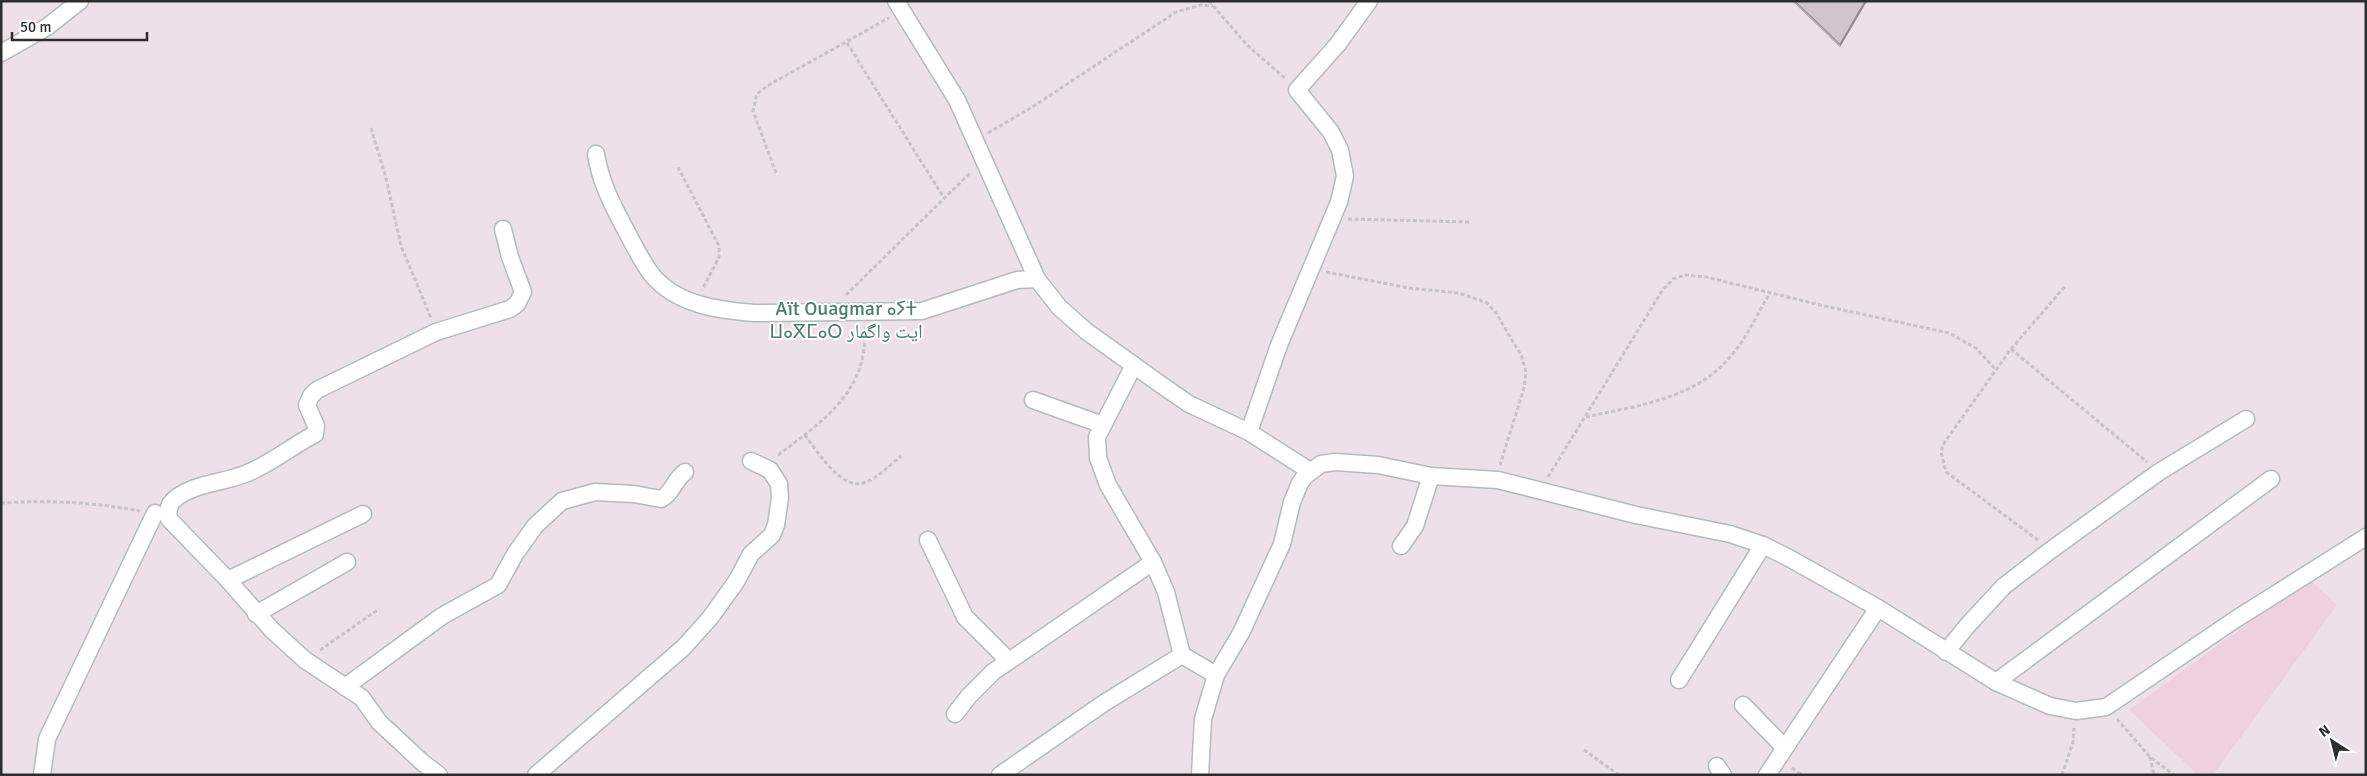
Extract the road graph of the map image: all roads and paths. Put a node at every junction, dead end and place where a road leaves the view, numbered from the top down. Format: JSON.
{"nodes":[{"id":1,"x":80,"y":1,"type":"edge"},
{"id":2,"x":1209,"y":1,"type":"edge"},
{"id":3,"x":1369,"y":1,"type":"edge"},
{"id":4,"x":899,"y":6,"type":"edge"},
{"id":5,"x":1213,"y":6,"type":"junction"},
{"id":6,"x":846,"y":43,"type":"junction"},
{"id":7,"x":1,"y":53,"type":"edge"},
{"id":8,"x":1298,"y":90,"type":"junction"},
{"id":9,"x":371,"y":128,"type":"dead end"},
{"id":10,"x":975,"y":141,"type":"junction"},
{"id":11,"x":596,"y":154,"type":"dead end"},
{"id":12,"x":983,"y":160,"type":"junction"},
{"id":13,"x":678,"y":167,"type":"dead end"},
{"id":14,"x":776,"y":173,"type":"dead end"},
{"id":15,"x":944,"y":198,"type":"junction"},
{"id":16,"x":1332,"y":218,"type":"junction"},
{"id":17,"x":1470,"y":222,"type":"dead end"},
{"id":18,"x":503,"y":229,"type":"dead end"},
{"id":19,"x":1312,"y":269,"type":"junction"},
{"id":20,"x":1037,"y":279,"type":"junction"},
{"id":21,"x":2066,"y":285,"type":"dead end"},
{"id":22,"x":1770,"y":293,"type":"junction"},
{"id":23,"x":694,"y":303,"type":"junction"},
{"id":24,"x":860,"y":311,"type":"junction"},
{"id":25,"x":829,"y":312,"type":"junction"},
{"id":26,"x":436,"y":332,"type":"junction"},
{"id":27,"x":2011,"y":350,"type":"junction"},
{"id":28,"x":1134,"y":365,"type":"junction"},
{"id":29,"x":1996,"y":370,"type":"junction"},
{"id":30,"x":1033,"y":400,"type":"dead end"},
{"id":31,"x":1586,"y":417,"type":"junction"},
{"id":32,"x":2246,"y":419,"type":"dead end"},
{"id":33,"x":1103,"y":425,"type":"junction"},
{"id":34,"x":1249,"y":432,"type":"junction"},
{"id":35,"x":805,"y":435,"type":"junction"},
{"id":36,"x":901,"y":456,"type":"dead end"},
{"id":37,"x":757,"y":464,"type":"joint"},
{"id":38,"x":1310,"y":471,"type":"junction"},
{"id":39,"x":685,"y":472,"type":"dead end"},
{"id":40,"x":2159,"y":472,"type":"junction"},
{"id":41,"x":1431,"y":476,"type":"junction"},
{"id":42,"x":2271,"y":479,"type":"dead end"},
{"id":43,"x":1498,"y":480,"type":"junction"},
{"id":44,"x":1540,"y":490,"type":"junction"},
{"id":45,"x":1,"y":503,"type":"edge"},
{"id":46,"x":155,"y":513,"type":"joint"},
{"id":47,"x":363,"y":514,"type":"dead end"},
{"id":48,"x":2366,"y":537,"type":"edge"},
{"id":49,"x":928,"y":540,"type":"dead end"},
{"id":50,"x":1763,"y":545,"type":"junction"},
{"id":51,"x":1401,"y":546,"type":"dead end"},
{"id":52,"x":2051,"y":550,"type":"junction"},
{"id":53,"x":347,"y":562,"type":"dead end"},
{"id":54,"x":1153,"y":562,"type":"junction"},
{"id":55,"x":228,"y":580,"type":"junction"},
{"id":56,"x":1878,"y":608,"type":"junction"},
{"id":57,"x":379,"y":610,"type":"dead end"},
{"id":58,"x":256,"y":614,"type":"junction"},
{"id":59,"x":1946,"y":652,"type":"junction"},
{"id":60,"x":1182,"y":655,"type":"junction"},
{"id":61,"x":305,"y":660,"type":"junction"},
{"id":62,"x":1008,"y":660,"type":"junction"},
{"id":63,"x":1216,"y":675,"type":"junction"},
{"id":64,"x":1679,"y":680,"type":"dead end"},
{"id":65,"x":1996,"y":682,"type":"junction"},
{"id":66,"x":345,"y":687,"type":"junction"},
{"id":67,"x":1744,"y":705,"type":"dead end"},
{"id":68,"x":2106,"y":707,"type":"junction"},
{"id":69,"x":2076,"y":711,"type":"junction"},
{"id":70,"x":956,"y":714,"type":"dead end"},
{"id":71,"x":1784,"y":747,"type":"junction"},
{"id":72,"x":1584,"y":750,"type":"dead end"},
{"id":73,"x":2150,"y":756,"type":"junction"},
{"id":74,"x":42,"y":775,"type":"edge"},
{"id":75,"x":439,"y":775,"type":"edge"},
{"id":76,"x":536,"y":775,"type":"edge"},
{"id":77,"x":1000,"y":775,"type":"edge"},
{"id":78,"x":1200,"y":775,"type":"edge"},
{"id":79,"x":1619,"y":775,"type":"edge"},
{"id":80,"x":1767,"y":775,"type":"edge"},
{"id":81,"x":2062,"y":775,"type":"edge"},
{"id":82,"x":2154,"y":775,"type":"edge"},
{"id":83,"x":2174,"y":775,"type":"edge"}],
"edges":[{"from":1,"to":7,"type":"street"},
{"from":2,"to":5,"type":"path"},
{"from":3,"to":8,"type":"street"},
{"from":4,"to":6,"type":"path"},
{"from":4,"to":10,"type":"street"},
{"from":5,"to":8,"type":"path"},
{"from":5,"to":10,"type":"path"},
{"from":6,"to":14,"type":"path"},
{"from":6,"to":15,"type":"path"},
{"from":8,"to":16,"type":"street"},
{"from":9,"to":26,"type":"path"},
{"from":10,"to":12,"type":"street"},
{"from":11,"to":23,"type":"street"},
{"from":12,"to":15,"type":"path"},
{"from":12,"to":20,"type":"street"},
{"from":13,"to":23,"type":"path"},
{"from":15,"to":25,"type":"path"},
{"from":16,"to":17,"type":"path"},
{"from":16,"to":19,"type":"street"},
{"from":18,"to":26,"type":"street"},
{"from":19,"to":34,"type":"street"},
{"from":19,"to":43,"type":"path"},
{"from":20,"to":24,"type":"street"},
{"from":20,"to":28,"type":"street"},
{"from":21,"to":27,"type":"path"},
{"from":22,"to":29,"type":"path"},
{"from":22,"to":31,"type":"path"},
{"from":22,"to":31,"type":"path"},
{"from":23,"to":25,"type":"street"},
{"from":24,"to":25,"type":"street"},
{"from":24,"to":35,"type":"path"},
{"from":26,"to":55,"type":"street"},
{"from":27,"to":29,"type":"path"},
{"from":27,"to":40,"type":"path"},
{"from":28,"to":33,"type":"street"},
{"from":28,"to":34,"type":"street"},
{"from":29,"to":52,"type":"path"},
{"from":30,"to":33,"type":"street"},
{"from":31,"to":44,"type":"path"},
{"from":32,"to":40,"type":"street"},
{"from":33,"to":54,"type":"street"},
{"from":34,"to":38,"type":"street"},
{"from":35,"to":36,"type":"path"},
{"from":35,"to":37,"type":"path"},
{"from":37,"to":76,"type":"street"},
{"from":38,"to":41,"type":"street"},
{"from":38,"to":63,"type":"street"},
{"from":39,"to":66,"type":"street"},
{"from":40,"to":52,"type":"street"},
{"from":41,"to":43,"type":"street"},
{"from":41,"to":51,"type":"street"},
{"from":42,"to":65,"type":"street"},
{"from":43,"to":44,"type":"street"},
{"from":44,"to":50,"type":"street"},
{"from":45,"to":46,"type":"path"},
{"from":46,"to":74,"type":"street"},
{"from":47,"to":55,"type":"street"},
{"from":48,"to":68,"type":"street"},
{"from":49,"to":62,"type":"street"},
{"from":50,"to":56,"type":"street"},
{"from":50,"to":64,"type":"street"},
{"from":52,"to":59,"type":"street"},
{"from":53,"to":58,"type":"street"},
{"from":54,"to":60,"type":"street"},
{"from":54,"to":62,"type":"street"},
{"from":55,"to":58,"type":"street"},
{"from":56,"to":59,"type":"street"},
{"from":56,"to":71,"type":"street"},
{"from":57,"to":61,"type":"path"},
{"from":58,"to":61,"type":"street"},
{"from":59,"to":65,"type":"street"},
{"from":60,"to":63,"type":"street"},
{"from":60,"to":77,"type":"street"},
{"from":61,"to":66,"type":"street"},
{"from":62,"to":70,"type":"street"},
{"from":63,"to":78,"type":"street"},
{"from":65,"to":69,"type":"street"},
{"from":66,"to":75,"type":"street"},
{"from":67,"to":71,"type":"street"},
{"from":68,"to":69,"type":"street"},
{"from":68,"to":73,"type":"path"},
{"from":69,"to":81,"type":"path"},
{"from":71,"to":80,"type":"street"},
{"from":72,"to":79,"type":"path"},
{"from":73,"to":82,"type":"path"},
{"from":73,"to":83,"type":"path"}]}
